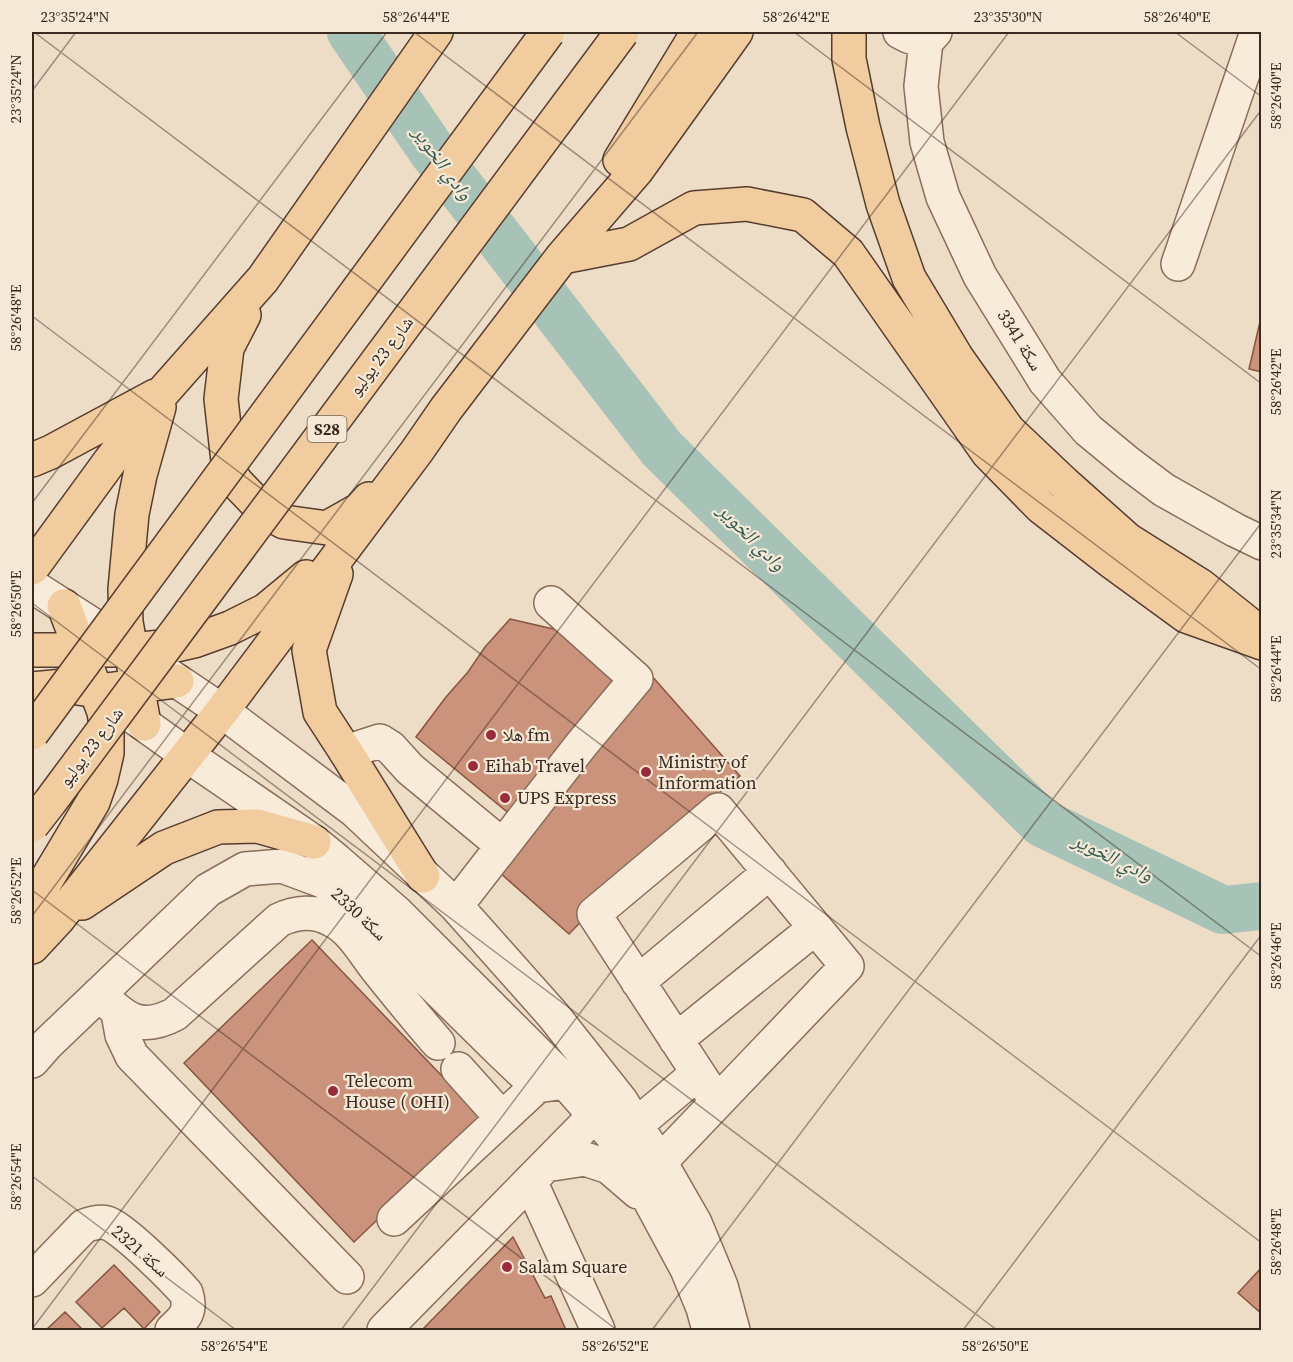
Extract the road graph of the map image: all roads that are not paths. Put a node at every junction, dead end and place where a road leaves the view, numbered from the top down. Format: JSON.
{"nodes":[{"id":1,"x":436,"y":32,"type":"edge"},
{"id":2,"x":548,"y":32,"type":"edge"},
{"id":3,"x":622,"y":32,"type":"edge"},
{"id":4,"x":698,"y":32,"type":"edge"},
{"id":5,"x":736,"y":32,"type":"edge"},
{"id":6,"x":758,"y":32,"type":"edge"},
{"id":7,"x":849,"y":32,"type":"edge"},
{"id":8,"x":1257,"y":32,"type":"edge"},
{"id":9,"x":920,"y":35,"type":"edge"},
{"id":10,"x":638,"y":170,"type":"junction"},
{"id":11,"x":1178,"y":264,"type":"dead end"},
{"id":12,"x":556,"y":266,"type":"junction"},
{"id":13,"x":263,"y":279,"type":"junction"},
{"id":14,"x":164,"y":391,"type":"junction"},
{"id":15,"x":417,"y":451,"type":"junction"},
{"id":16,"x":32,"y":460,"type":"edge"},
{"id":17,"x":349,"y":542,"type":"junction"},
{"id":18,"x":1262,"y":543,"type":"edge"},
{"id":19,"x":32,"y":568,"type":"edge"},
{"id":20,"x":32,"y":586,"type":"edge"},
{"id":21,"x":551,"y":603,"type":"dead end"},
{"id":22,"x":64,"y":606,"type":"junction"},
{"id":23,"x":1262,"y":634,"type":"edge"},
{"id":24,"x":1262,"y":643,"type":"edge"},
{"id":25,"x":33,"y":649,"type":"edge"},
{"id":26,"x":81,"y":649,"type":"junction"},
{"id":27,"x":130,"y":650,"type":"junction"},
{"id":28,"x":177,"y":681,"type":"junction"},
{"id":29,"x":138,"y":686,"type":"junction"},
{"id":30,"x":32,"y":689,"type":"edge"},
{"id":31,"x":98,"y":692,"type":"junction"},
{"id":32,"x":222,"y":711,"type":"junction"},
{"id":33,"x":144,"y":724,"type":"junction"},
{"id":34,"x":32,"y":733,"type":"edge"},
{"id":35,"x":346,"y":752,"type":"junction"},
{"id":36,"x":187,"y":755,"type":"junction"},
{"id":37,"x":32,"y":825,"type":"edge"},
{"id":38,"x":314,"y":842,"type":"junction"},
{"id":39,"x":502,"y":845,"type":"junction"},
{"id":40,"x":770,"y":872,"type":"junction"},
{"id":41,"x":423,"y":876,"type":"junction"},
{"id":42,"x":456,"y":906,"type":"junction"},
{"id":43,"x":45,"y":911,"type":"edge"},
{"id":44,"x":815,"y":928,"type":"junction"},
{"id":45,"x":32,"y":947,"type":"edge"},
{"id":46,"x":638,"y":982,"type":"junction"},
{"id":47,"x":442,"y":995,"type":"junction"},
{"id":48,"x":109,"y":1004,"type":"junction"},
{"id":49,"x":414,"y":1016,"type":"junction"},
{"id":50,"x":506,"y":1040,"type":"junction"},
{"id":51,"x":676,"y":1040,"type":"junction"},
{"id":52,"x":438,"y":1043,"type":"dead end"},
{"id":53,"x":32,"y":1062,"type":"edge"},
{"id":54,"x":458,"y":1069,"type":"dead end"},
{"id":55,"x":698,"y":1073,"type":"junction"},
{"id":56,"x":551,"y":1084,"type":"junction"},
{"id":57,"x":717,"y":1102,"type":"junction"},
{"id":58,"x":595,"y":1115,"type":"junction"},
{"id":59,"x":502,"y":1118,"type":"junction"},
{"id":60,"x":636,"y":1125,"type":"junction"},
{"id":61,"x":660,"y":1162,"type":"junction"},
{"id":62,"x":538,"y":1173,"type":"junction"},
{"id":63,"x":654,"y":1206,"type":"junction"},
{"id":64,"x":394,"y":1220,"type":"dead end"},
{"id":65,"x":347,"y":1277,"type":"dead end"},
{"id":66,"x":32,"y":1280,"type":"edge"},
{"id":67,"x":172,"y":1330,"type":"edge"},
{"id":68,"x":384,"y":1330,"type":"edge"},
{"id":69,"x":598,"y":1330,"type":"edge"},
{"id":70,"x":709,"y":1330,"type":"edge"},
{"id":71,"x":733,"y":1330,"type":"edge"}],
"edges":[{"from":1,"to":13,"type":"main road"},
{"from":2,"to":34,"type":"main road","bridge":true},
{"from":3,"to":37,"type":"main road","name":"شارع 23 يوليو","number":"S28","bridge":true},
{"from":4,"to":12,"type":"main road"},
{"from":5,"to":10,"type":"main road"},
{"from":6,"to":10,"type":"main road"},
{"from":7,"to":23,"type":"main road"},
{"from":8,"to":11,"type":"street"},
{"from":9,"to":18,"type":"street","name":"سكة 3341"},
{"from":10,"to":12,"type":"main road"},
{"from":12,"to":15,"type":"main road"},
{"from":12,"to":24,"type":"main road"},
{"from":13,"to":14,"type":"main road"},
{"from":13,"to":15,"type":"main road"},
{"from":14,"to":16,"type":"main road"},
{"from":14,"to":19,"type":"main road"},
{"from":14,"to":27,"type":"main road"},
{"from":15,"to":17,"type":"main road"},
{"from":17,"to":27,"type":"main road"},
{"from":17,"to":32,"type":"main road"},
{"from":17,"to":35,"type":"main road"},
{"from":20,"to":22,"type":"street"},
{"from":21,"to":39,"type":"street"},
{"from":22,"to":26,"type":"main road"},
{"from":22,"to":27,"type":"street"},
{"from":25,"to":26,"type":"main road"},
{"from":25,"to":31,"type":"street"},
{"from":26,"to":27,"type":"main road"},
{"from":26,"to":31,"type":"main road"},
{"from":27,"to":28,"type":"street"},
{"from":27,"to":29,"type":"main road"},
{"from":28,"to":29,"type":"main road"},
{"from":28,"to":32,"type":"street"},
{"from":29,"to":31,"type":"main road"},
{"from":29,"to":33,"type":"main road"},
{"from":30,"to":31,"type":"main road"},
{"from":31,"to":33,"type":"street"},
{"from":31,"to":43,"type":"main road"},
{"from":32,"to":36,"type":"main road"},
{"from":32,"to":41,"type":"street"},
{"from":33,"to":36,"type":"street"},
{"from":35,"to":39,"type":"street"},
{"from":35,"to":41,"type":"main road"},
{"from":36,"to":38,"type":"street"},
{"from":36,"to":43,"type":"main road"},
{"from":38,"to":43,"type":"main road"},
{"from":38,"to":50,"type":"street"},
{"from":39,"to":42,"type":"street"},
{"from":40,"to":44,"type":"street"},
{"from":40,"to":46,"type":"street"},
{"from":40,"to":46,"type":"street"},
{"from":41,"to":42,"type":"street"},
{"from":42,"to":60,"type":"street"},
{"from":43,"to":45,"type":"main road"},
{"from":44,"to":51,"type":"street"},
{"from":44,"to":57,"type":"street"},
{"from":46,"to":51,"type":"street"},
{"from":47,"to":48,"type":"street","name":"سكة 2330"},
{"from":47,"to":49,"type":"street"},
{"from":47,"to":50,"type":"street","name":"سكة 2330"},
{"from":48,"to":49,"type":"street"},
{"from":48,"to":53,"type":"street","name":"سكة 2330"},
{"from":48,"to":65,"type":"street"},
{"from":49,"to":52,"type":"street"},
{"from":50,"to":56,"type":"street"},
{"from":51,"to":55,"type":"street"},
{"from":54,"to":59,"type":"street"},
{"from":55,"to":57,"type":"street"},
{"from":55,"to":60,"type":"street"},
{"from":56,"to":58,"type":"street"},
{"from":56,"to":59,"type":"street"},
{"from":57,"to":61,"type":"street"},
{"from":58,"to":62,"type":"street"},
{"from":58,"to":63,"type":"street"},
{"from":59,"to":64,"type":"street"},
{"from":60,"to":61,"type":"street"},
{"from":61,"to":71,"type":"street"},
{"from":62,"to":63,"type":"street"},
{"from":62,"to":68,"type":"street"},
{"from":62,"to":69,"type":"street"},
{"from":63,"to":70,"type":"street"},
{"from":66,"to":67,"type":"street","name":"سكة 2321"}]}
